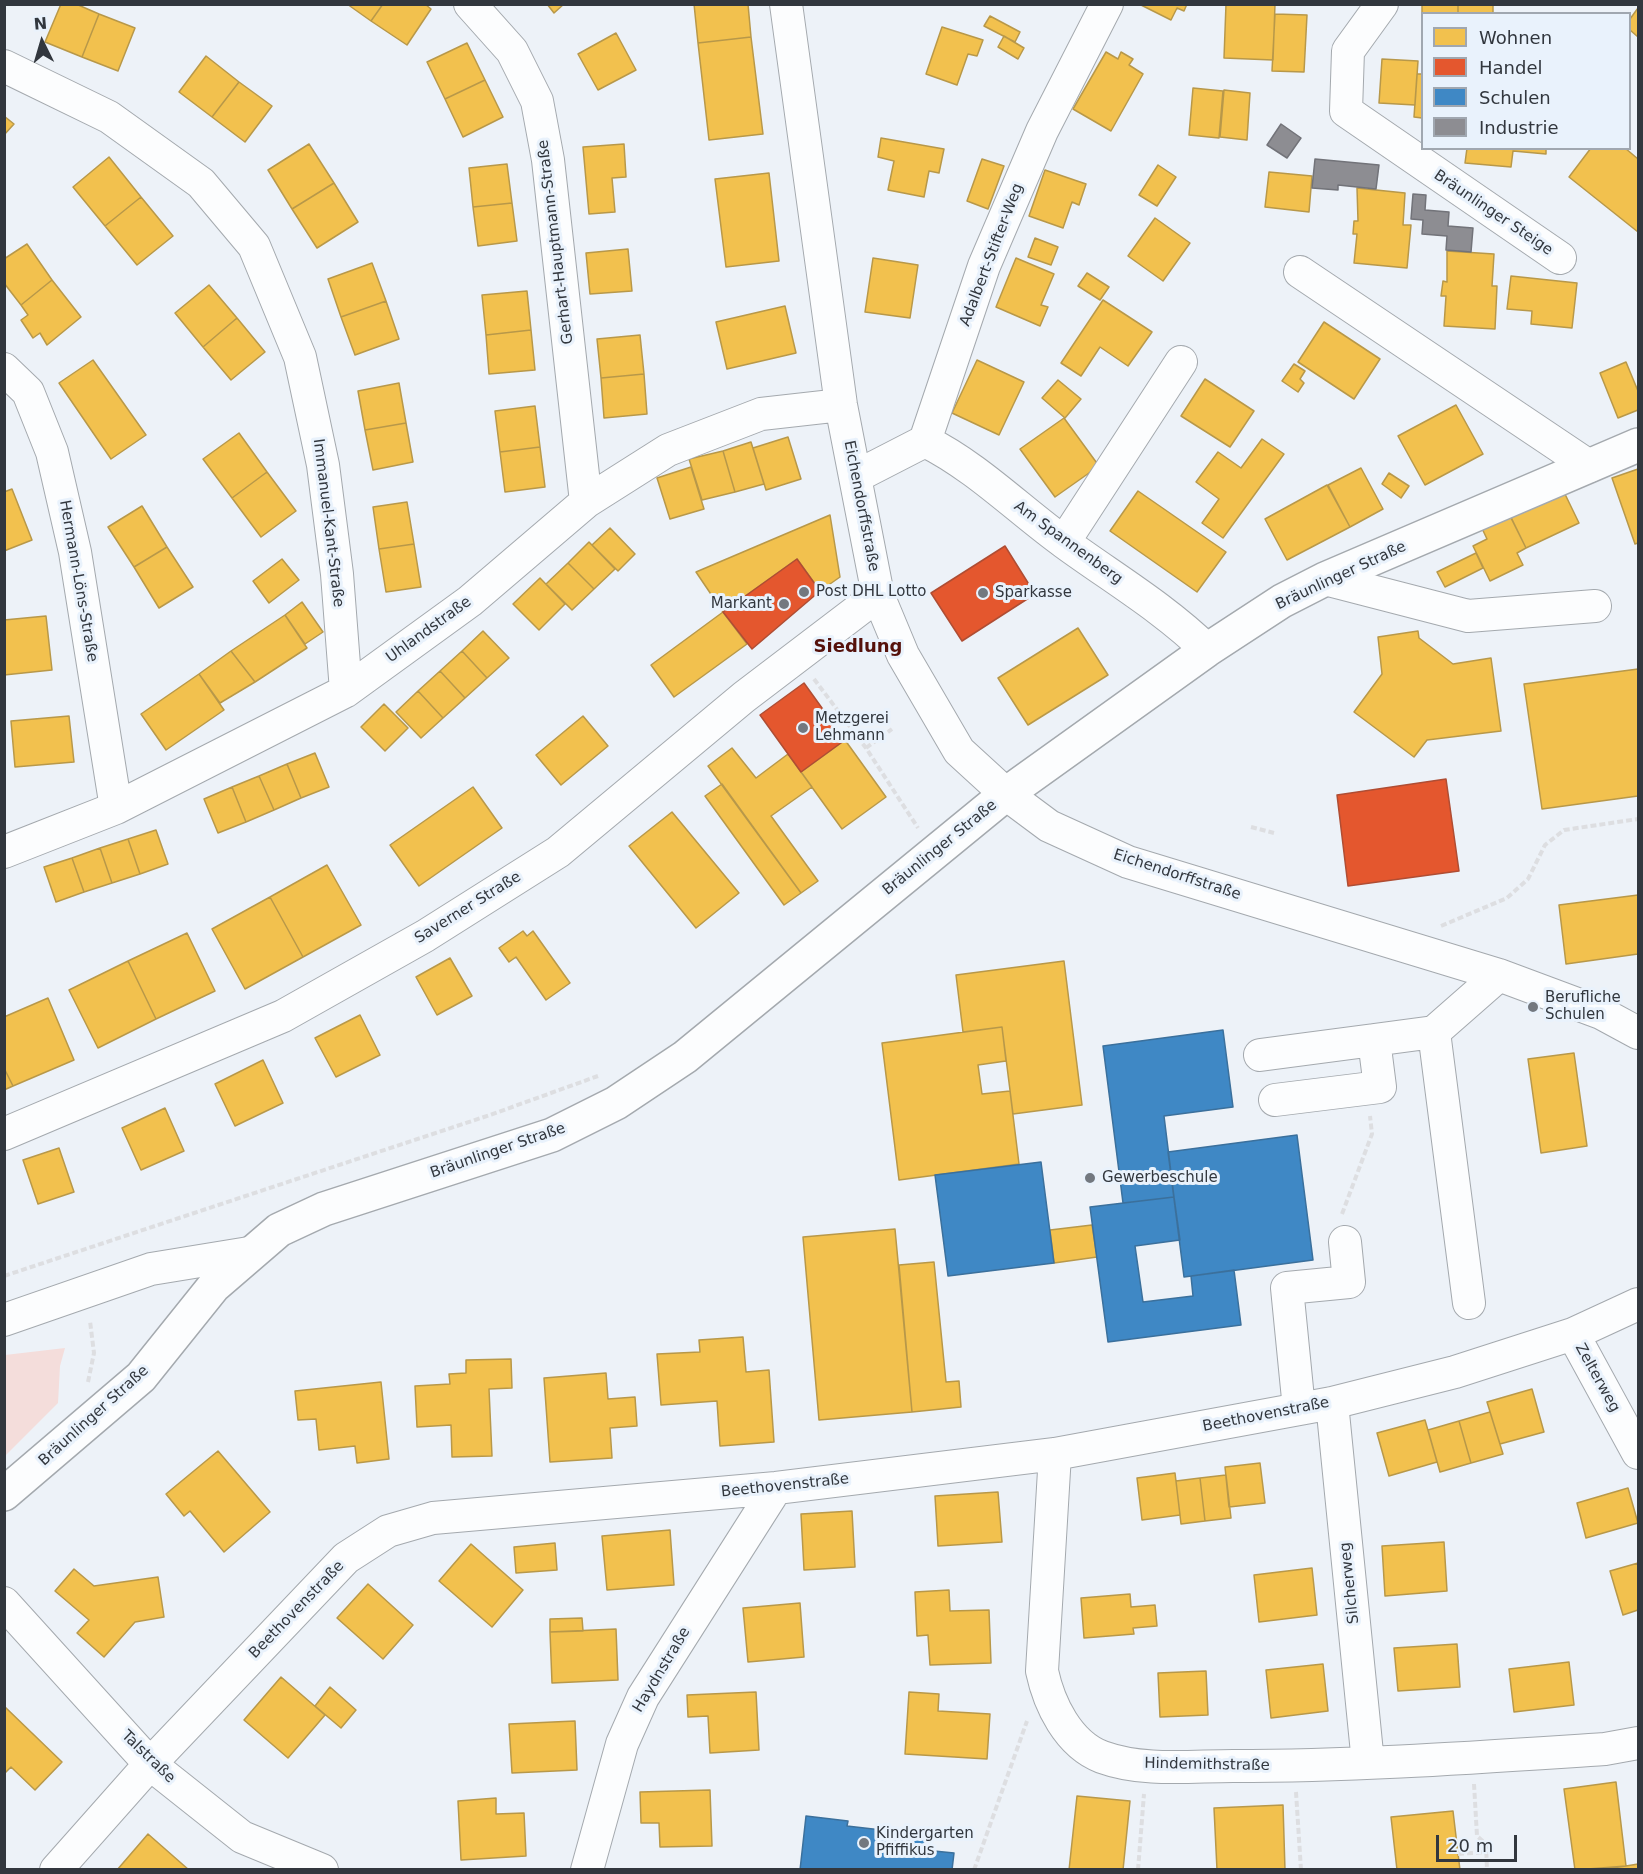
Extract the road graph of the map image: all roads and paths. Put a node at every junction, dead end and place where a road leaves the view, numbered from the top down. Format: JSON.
{"nodes":[{"id":1,"x":470,"y":4,"type":"edge"},
{"id":2,"x":786,"y":4,"type":"edge"},
{"id":3,"x":1107,"y":4,"type":"edge"},
{"id":4,"x":1382,"y":4,"type":"edge"},
{"id":5,"x":4,"y":66,"type":"edge"},
{"id":6,"x":1560,"y":258,"type":"dead end"},
{"id":7,"x":1300,"y":272,"type":"dead end"},
{"id":8,"x":1181,"y":362,"type":"dead end"},
{"id":9,"x":4,"y":369,"type":"edge"},
{"id":10,"x":841,"y":405,"type":"junction"},
{"id":11,"x":925,"y":441,"type":"junction"},
{"id":12,"x":1638,"y":445,"type":"edge"},
{"id":13,"x":1589,"y":466,"type":"junction"},
{"id":14,"x":855,"y":477,"type":"junction"},
{"id":15,"x":586,"y":502,"type":"junction"},
{"id":16,"x":1064,"y":542,"type":"junction"},
{"id":17,"x":1326,"y":579,"type":"junction"},
{"id":18,"x":878,"y":595,"type":"junction"},
{"id":19,"x":1595,"y":606,"type":"dead end"},
{"id":20,"x":1207,"y":650,"type":"junction"},
{"id":21,"x":797,"y":657,"type":"junction"},
{"id":22,"x":346,"y":691,"type":"junction"},
{"id":23,"x":892,"y":729,"type":"dead end"},
{"id":24,"x":866,"y":748,"type":"junction"},
{"id":25,"x":1006,"y":794,"type":"junction"},
{"id":26,"x":116,"y":808,"type":"junction"},
{"id":27,"x":1638,"y":819,"type":"edge"},
{"id":28,"x":1251,"y":827,"type":"dead end"},
{"id":29,"x":1274,"y":833,"type":"dead end"},
{"id":30,"x":924,"y":836,"type":"dead end"},
{"id":31,"x":4,"y":852,"type":"edge"},
{"id":32,"x":1399,"y":943,"type":"junction"},
{"id":33,"x":1499,"y":975,"type":"junction"},
{"id":34,"x":1434,"y":1032,"type":"junction"},
{"id":35,"x":1638,"y":1033,"type":"edge"},
{"id":36,"x":1374,"y":1040,"type":"junction"},
{"id":37,"x":1260,"y":1055,"type":"dead end"},
{"id":38,"x":600,"y":1075,"type":"dead end"},
{"id":39,"x":1275,"y":1100,"type":"dead end"},
{"id":40,"x":4,"y":1134,"type":"edge"},
{"id":41,"x":1372,"y":1134,"type":"dead end"},
{"id":42,"x":1342,"y":1211,"type":"dead end"},
{"id":43,"x":1345,"y":1242,"type":"dead end"},
{"id":44,"x":249,"y":1253,"type":"junction"},
{"id":45,"x":73,"y":1254,"type":"junction"},
{"id":46,"x":4,"y":1276,"type":"edge"},
{"id":47,"x":84,"y":1292,"type":"junction"},
{"id":48,"x":1469,"y":1303,"type":"dead end"},
{"id":49,"x":1638,"y":1304,"type":"edge"},
{"id":50,"x":4,"y":1320,"type":"edge"},
{"id":51,"x":1573,"y":1335,"type":"junction"},
{"id":52,"x":86,"y":1387,"type":"dead end"},
{"id":53,"x":1332,"y":1402,"type":"junction"},
{"id":54,"x":1299,"y":1409,"type":"junction"},
{"id":55,"x":1638,"y":1453,"type":"edge"},
{"id":56,"x":1055,"y":1454,"type":"junction"},
{"id":57,"x":776,"y":1488,"type":"junction"},
{"id":58,"x":4,"y":1494,"type":"edge"},
{"id":59,"x":4,"y":1603,"type":"edge"},
{"id":60,"x":1048,"y":1700,"type":"junction"},
{"id":61,"x":1638,"y":1743,"type":"edge"},
{"id":62,"x":1368,"y":1763,"type":"junction"},
{"id":63,"x":150,"y":1764,"type":"junction"},
{"id":64,"x":1145,"y":1766,"type":"junction"},
{"id":65,"x":1295,"y":1766,"type":"junction"},
{"id":66,"x":1475,"y":1809,"type":"dead end"},
{"id":67,"x":1486,"y":1852,"type":"junction"},
{"id":68,"x":1458,"y":1854,"type":"dead end"},
{"id":69,"x":56,"y":1869,"type":"edge"},
{"id":70,"x":322,"y":1869,"type":"edge"},
{"id":71,"x":587,"y":1869,"type":"edge"},
{"id":72,"x":974,"y":1869,"type":"edge"},
{"id":73,"x":1138,"y":1869,"type":"edge"},
{"id":74,"x":1301,"y":1869,"type":"edge"},
{"id":75,"x":1488,"y":1869,"type":"edge"}],
"edges":[{"from":1,"to":15,"type":"street","name":"Gerhart-Hauptmann-Straße"},
{"from":2,"to":10,"type":"street","name":"Eichendorffstraße"},
{"from":3,"to":11,"type":"street","name":"Adalbert-Stifter-Weg"},
{"from":4,"to":6,"type":"street","name":"Bräunlinger Steige"},
{"from":5,"to":22,"type":"street","name":"Immanuel-Kant-Straße"},
{"from":7,"to":13,"type":"street"},
{"from":8,"to":16,"type":"street"},
{"from":9,"to":26,"type":"street","name":"Hermann-Löns-Straße"},
{"from":10,"to":14,"type":"street","name":"Eichendorffstraße"},
{"from":10,"to":15,"type":"street","name":"Uhlandstraße"},
{"from":11,"to":14,"type":"street"},
{"from":11,"to":16,"type":"street","name":"Am Spannenberg"},
{"from":12,"to":13,"type":"main road","name":"Bräunlinger Straße"},
{"from":13,"to":17,"type":"main road","name":"Bräunlinger Straße"},
{"from":14,"to":18,"type":"street","name":"Eichendorffstraße"},
{"from":15,"to":22,"type":"street","name":"Uhlandstraße"},
{"from":16,"to":20,"type":"street","name":"Am Spannenberg"},
{"from":17,"to":19,"type":"street"},
{"from":17,"to":20,"type":"main road","name":"Bräunlinger Straße"},
{"from":18,"to":21,"type":"street","name":"Saverner Straße"},
{"from":18,"to":25,"type":"street","name":"Eichendorffstraße"},
{"from":20,"to":25,"type":"main road","name":"Bräunlinger Straße"},
{"from":21,"to":24,"type":"path"},
{"from":21,"to":40,"type":"street","name":"Saverner Straße"},
{"from":22,"to":26,"type":"street","name":"Uhlandstraße"},
{"from":23,"to":24,"type":"path"},
{"from":24,"to":30,"type":"path"},
{"from":25,"to":32,"type":"street","name":"Eichendorffstraße"},
{"from":25,"to":44,"type":"main road","name":"Bräunlinger Straße"},
{"from":26,"to":31,"type":"street","name":"Uhlandstraße"},
{"from":27,"to":32,"type":"path"},
{"from":28,"to":29,"type":"path"},
{"from":32,"to":33,"type":"street","name":"Eichendorffstraße"},
{"from":33,"to":34,"type":"street"},
{"from":33,"to":35,"type":"street","name":"Eichendorffstraße"},
{"from":34,"to":36,"type":"street"},
{"from":34,"to":48,"type":"street"},
{"from":36,"to":37,"type":"street"},
{"from":36,"to":39,"type":"street"},
{"from":38,"to":45,"type":"path"},
{"from":41,"to":42,"type":"path"},
{"from":43,"to":54,"type":"street"},
{"from":44,"to":47,"type":"street","name":"Bräunlinger Straße"},
{"from":44,"to":58,"type":"main road","name":"Bräunlinger Straße"},
{"from":45,"to":46,"type":"path"},
{"from":45,"to":47,"type":"path"},
{"from":47,"to":50,"type":"street","name":"Bräunlinger Straße"},
{"from":47,"to":52,"type":"path"},
{"from":49,"to":51,"type":"street","name":"Beethovenstraße"},
{"from":51,"to":53,"type":"street","name":"Beethovenstraße"},
{"from":51,"to":55,"type":"street","name":"Zelterweg"},
{"from":53,"to":54,"type":"street","name":"Beethovenstraße"},
{"from":53,"to":62,"type":"street","name":"Silcherweg"},
{"from":54,"to":56,"type":"street","name":"Beethovenstraße"},
{"from":56,"to":57,"type":"street","name":"Beethovenstraße"},
{"from":56,"to":60,"type":"street","name":"Hindemithstraße"},
{"from":57,"to":63,"type":"street","name":"Beethovenstraße"},
{"from":57,"to":71,"type":"street","name":"Haydnstraße"},
{"from":59,"to":63,"type":"street","name":"Talstraße"},
{"from":60,"to":64,"type":"street","name":"Hindemithstraße"},
{"from":60,"to":72,"type":"path"},
{"from":61,"to":62,"type":"street","name":"Hindemithstraße"},
{"from":62,"to":65,"type":"street","name":"Hindemithstraße"},
{"from":63,"to":69,"type":"street","name":"Beethovenstraße"},
{"from":63,"to":70,"type":"street","name":"Talstraße"},
{"from":64,"to":65,"type":"street","name":"Hindemithstraße"},
{"from":64,"to":73,"type":"path"},
{"from":65,"to":74,"type":"path"},
{"from":66,"to":67,"type":"path"},
{"from":67,"to":68,"type":"path"},
{"from":67,"to":75,"type":"path"}]}
